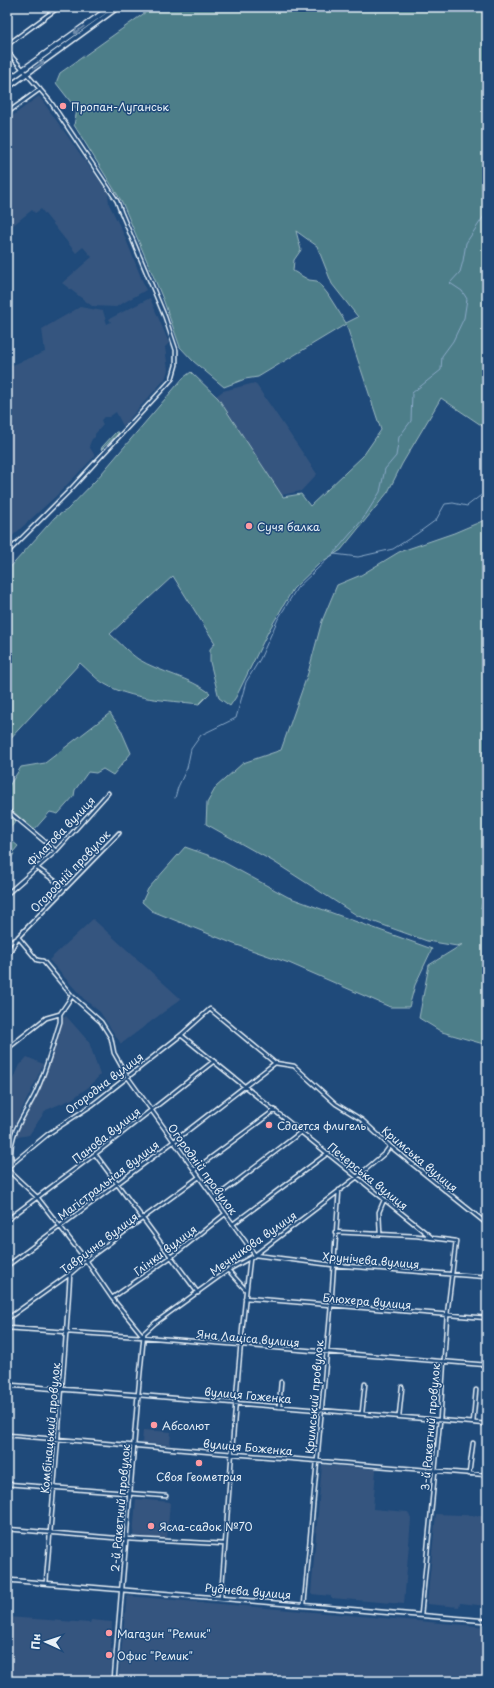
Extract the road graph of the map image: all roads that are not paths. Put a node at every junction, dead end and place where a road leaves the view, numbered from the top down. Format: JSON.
{"nodes":[{"id":1,"x":59,"y":7,"type":"edge"},
{"id":2,"x":111,"y":7,"type":"edge"},
{"id":3,"x":118,"y":7,"type":"edge"},
{"id":4,"x":7,"y":45,"type":"edge"},
{"id":5,"x":7,"y":51,"type":"edge"},
{"id":6,"x":23,"y":70,"type":"junction"},
{"id":7,"x":27,"y":73,"type":"junction"},
{"id":8,"x":7,"y":81,"type":"edge"},
{"id":9,"x":7,"y":88,"type":"edge"},
{"id":10,"x":40,"y":89,"type":"junction"},
{"id":11,"x":7,"y":113,"type":"edge"},
{"id":12,"x":7,"y":553,"type":"edge"},
{"id":13,"x":108,"y":793,"type":"dead end"},
{"id":14,"x":7,"y":810,"type":"edge"},
{"id":15,"x":119,"y":833,"type":"dead end"},
{"id":16,"x":56,"y":851,"type":"junction"},
{"id":17,"x":37,"y":868,"type":"junction"},
{"id":18,"x":65,"y":888,"type":"junction"},
{"id":19,"x":7,"y":894,"type":"edge"},
{"id":20,"x":18,"y":937,"type":"junction"},
{"id":21,"x":7,"y":944,"type":"edge"},
{"id":22,"x":7,"y":957,"type":"edge"},
{"id":23,"x":72,"y":996,"type":"junction"},
{"id":24,"x":210,"y":1009,"type":"joint"},
{"id":25,"x":60,"y":1014,"type":"junction"},
{"id":26,"x":181,"y":1035,"type":"junction"},
{"id":27,"x":7,"y":1049,"type":"edge"},
{"id":28,"x":214,"y":1061,"type":"junction"},
{"id":29,"x":275,"y":1063,"type":"junction"},
{"id":30,"x":127,"y":1076,"type":"junction"},
{"id":31,"x":246,"y":1087,"type":"junction"},
{"id":32,"x":150,"y":1110,"type":"junction"},
{"id":33,"x":275,"y":1110,"type":"junction"},
{"id":34,"x":301,"y":1132,"type":"junction"},
{"id":35,"x":173,"y":1142,"type":"junction"},
{"id":36,"x":390,"y":1146,"type":"junction"},
{"id":37,"x":328,"y":1153,"type":"junction"},
{"id":38,"x":95,"y":1154,"type":"junction"},
{"id":39,"x":12,"y":1164,"type":"junction"},
{"id":40,"x":7,"y":1169,"type":"edge"},
{"id":41,"x":194,"y":1170,"type":"junction"},
{"id":42,"x":199,"y":1177,"type":"junction"},
{"id":43,"x":357,"y":1177,"type":"junction"},
{"id":44,"x":117,"y":1183,"type":"junction"},
{"id":45,"x":339,"y":1189,"type":"junction"},
{"id":46,"x":37,"y":1197,"type":"junction"},
{"id":47,"x":215,"y":1198,"type":"junction"},
{"id":48,"x":384,"y":1200,"type":"junction"},
{"id":49,"x":225,"y":1214,"type":"junction"},
{"id":50,"x":7,"y":1220,"type":"edge"},
{"id":51,"x":143,"y":1220,"type":"junction"},
{"id":52,"x":233,"y":1224,"type":"junction"},
{"id":53,"x":487,"y":1224,"type":"edge"},
{"id":54,"x":60,"y":1226,"type":"junction"},
{"id":55,"x":335,"y":1232,"type":"junction"},
{"id":56,"x":380,"y":1234,"type":"junction"},
{"id":57,"x":433,"y":1239,"type":"junction"},
{"id":58,"x":254,"y":1254,"type":"junction"},
{"id":59,"x":171,"y":1257,"type":"junction"},
{"id":60,"x":86,"y":1260,"type":"junction"},
{"id":61,"x":333,"y":1265,"type":"junction"},
{"id":62,"x":7,"y":1266,"type":"edge"},
{"id":63,"x":228,"y":1270,"type":"junction"},
{"id":64,"x":70,"y":1274,"type":"junction"},
{"id":65,"x":452,"y":1275,"type":"junction"},
{"id":66,"x":487,"y":1277,"type":"edge"},
{"id":67,"x":246,"y":1290,"type":"junction"},
{"id":68,"x":198,"y":1293,"type":"junction"},
{"id":69,"x":112,"y":1298,"type":"junction"},
{"id":70,"x":245,"y":1298,"type":"junction"},
{"id":71,"x":331,"y":1306,"type":"junction"},
{"id":72,"x":447,"y":1315,"type":"junction"},
{"id":73,"x":487,"y":1318,"type":"edge"},
{"id":74,"x":7,"y":1319,"type":"edge"},
{"id":75,"x":7,"y":1328,"type":"edge"},
{"id":76,"x":67,"y":1332,"type":"junction"},
{"id":77,"x":143,"y":1337,"type":"junction"},
{"id":78,"x":241,"y":1345,"type":"junction"},
{"id":79,"x":327,"y":1352,"type":"junction"},
{"id":80,"x":444,"y":1361,"type":"junction"},
{"id":81,"x":487,"y":1365,"type":"edge"},
{"id":82,"x":281,"y":1382,"type":"dead end"},
{"id":83,"x":365,"y":1384,"type":"dead end"},
{"id":84,"x":7,"y":1385,"type":"edge"},
{"id":85,"x":402,"y":1386,"type":"dead end"},
{"id":86,"x":61,"y":1390,"type":"junction"},
{"id":87,"x":476,"y":1390,"type":"dead end"},
{"id":88,"x":138,"y":1395,"type":"junction"},
{"id":89,"x":235,"y":1403,"type":"junction"},
{"id":90,"x":279,"y":1407,"type":"junction"},
{"id":91,"x":322,"y":1410,"type":"junction"},
{"id":92,"x":362,"y":1413,"type":"junction"},
{"id":93,"x":399,"y":1416,"type":"junction"},
{"id":94,"x":440,"y":1420,"type":"junction"},
{"id":95,"x":473,"y":1423,"type":"junction"},
{"id":96,"x":487,"y":1424,"type":"edge"},
{"id":97,"x":7,"y":1435,"type":"edge"},
{"id":98,"x":58,"y":1440,"type":"junction"},
{"id":99,"x":473,"y":1443,"type":"dead end"},
{"id":100,"x":134,"y":1445,"type":"junction"},
{"id":101,"x":232,"y":1454,"type":"junction"},
{"id":102,"x":316,"y":1461,"type":"junction"},
{"id":103,"x":435,"y":1471,"type":"junction"},
{"id":104,"x":469,"y":1474,"type":"junction"},
{"id":105,"x":487,"y":1475,"type":"edge"},
{"id":106,"x":7,"y":1484,"type":"edge"},
{"id":107,"x":52,"y":1487,"type":"junction"},
{"id":108,"x":131,"y":1493,"type":"junction"},
{"id":109,"x":166,"y":1496,"type":"dead end"},
{"id":110,"x":7,"y":1529,"type":"edge"},
{"id":111,"x":50,"y":1533,"type":"junction"},
{"id":112,"x":127,"y":1539,"type":"junction"},
{"id":113,"x":225,"y":1544,"type":"junction"},
{"id":114,"x":7,"y":1580,"type":"edge"},
{"id":115,"x":46,"y":1584,"type":"junction"},
{"id":116,"x":123,"y":1590,"type":"junction"},
{"id":117,"x":221,"y":1598,"type":"junction"},
{"id":118,"x":304,"y":1605,"type":"junction"},
{"id":119,"x":421,"y":1615,"type":"junction"},
{"id":120,"x":487,"y":1621,"type":"edge"},
{"id":121,"x":114,"y":1681,"type":"edge"}],
"edges":[{"from":1,"to":4,"type":"street"},
{"from":2,"to":6,"type":"main road","one_way":true},
{"from":7,"to":3,"type":"main road","one_way":true},
{"from":5,"to":6,"type":"street"},
{"from":6,"to":7,"type":"street"},
{"from":6,"to":8,"type":"main road"},
{"from":7,"to":9,"type":"main road"},
{"from":7,"to":10,"type":"street"},
{"from":10,"to":11,"type":"street"},
{"from":10,"to":12,"type":"street"},
{"from":13,"to":16,"type":"street","name":"Філатова вулиця"},
{"from":14,"to":16,"type":"street"},
{"from":15,"to":18,"type":"street","name":"Огородній провулок"},
{"from":16,"to":17,"type":"street","name":"Філатова вулиця"},
{"from":17,"to":18,"type":"street"},
{"from":17,"to":19,"type":"street","name":"Філатова вулиця"},
{"from":18,"to":20,"type":"street","name":"Огородній провулок"},
{"from":20,"to":21,"type":"street"},
{"from":20,"to":22,"type":"street"},
{"from":20,"to":23,"type":"street","name":"Огородній провулок"},
{"from":23,"to":25,"type":"street"},
{"from":23,"to":30,"type":"street","name":"Огородній провулок"},
{"from":24,"to":26,"type":"street","name":"Огородна вулиця"},
{"from":24,"to":29,"type":"street","name":"Кримська вулиця"},
{"from":25,"to":27,"type":"street"},
{"from":25,"to":39,"type":"street"},
{"from":26,"to":28,"type":"street","name":"Печерська вулиця"},
{"from":26,"to":30,"type":"street","name":"Огородна вулиця"},
{"from":28,"to":31,"type":"street","name":"Печерська вулиця"},
{"from":28,"to":32,"type":"street","name":"Панова вулиця"},
{"from":29,"to":31,"type":"street","name":"Магістральная вулиця"},
{"from":29,"to":36,"type":"street","name":"Кримська вулиця"},
{"from":30,"to":32,"type":"street","name":"Огородній провулок"},
{"from":30,"to":39,"type":"street","name":"Огородна вулиця"},
{"from":31,"to":33,"type":"street","name":"Печерська вулиця"},
{"from":31,"to":35,"type":"street","name":"Магістральная вулиця"},
{"from":32,"to":35,"type":"street","name":"Огородній провулок"},
{"from":32,"to":38,"type":"street","name":"Панова вулиця"},
{"from":33,"to":34,"type":"street","name":"Печерська вулиця"},
{"from":33,"to":41,"type":"street"},
{"from":34,"to":37,"type":"street","name":"Печерська вулиця"},
{"from":34,"to":47,"type":"street"},
{"from":35,"to":41,"type":"street","name":"Огородній провулок"},
{"from":35,"to":44,"type":"street","name":"Магістральная вулиця"},
{"from":36,"to":43,"type":"street","name":"Мечникова вулиця"},
{"from":36,"to":53,"type":"street","name":"Кримська вулиця"},
{"from":37,"to":43,"type":"street","name":"Печерська вулиця"},
{"from":37,"to":52,"type":"street"},
{"from":38,"to":44,"type":"street"},
{"from":38,"to":46,"type":"street","name":"Панова вулиця"},
{"from":39,"to":40,"type":"street","name":"Огородна вулиця"},
{"from":40,"to":46,"type":"street"},
{"from":41,"to":42,"type":"street","name":"Огородній провулок"},
{"from":42,"to":47,"type":"street","name":"Огородній провулок"},
{"from":42,"to":51,"type":"street","name":"Таврична вулиця"},
{"from":43,"to":45,"type":"street","name":"Мечникова вулиця"},
{"from":43,"to":48,"type":"street","name":"Печерська вулиця"},
{"from":44,"to":51,"type":"street"},
{"from":44,"to":54,"type":"street","name":"Магістральная вулиця"},
{"from":45,"to":55,"type":"street","name":"Кримський провулок"},
{"from":45,"to":58,"type":"street","name":"Мечникова вулиця"},
{"from":46,"to":50,"type":"street","name":"Панова вулиця"},
{"from":46,"to":54,"type":"street"},
{"from":47,"to":49,"type":"street","name":"Огородній провулок"},
{"from":48,"to":56,"type":"street"},
{"from":48,"to":57,"type":"street","name":"Печерська вулиця"},
{"from":49,"to":52,"type":"street","name":"Огородній провулок"},
{"from":49,"to":59,"type":"street","name":"Глінки вулиця"},
{"from":51,"to":59,"type":"street"},
{"from":51,"to":60,"type":"street","name":"Таврична вулиця"},
{"from":52,"to":58,"type":"street","name":"Огородній провулок"},
{"from":54,"to":60,"type":"street"},
{"from":54,"to":62,"type":"street","name":"Магістральная вулиця"},
{"from":55,"to":56,"type":"street"},
{"from":55,"to":61,"type":"street","name":"Кримський провулок"},
{"from":56,"to":57,"type":"street"},
{"from":57,"to":65,"type":"street","name":"3-й Ракетний провулок"},
{"from":58,"to":61,"type":"street","name":"Хрунічева вулиця"},
{"from":58,"to":63,"type":"street","name":"Мечникова вулиця"},
{"from":58,"to":67,"type":"street"},
{"from":59,"to":68,"type":"street"},
{"from":59,"to":69,"type":"street","name":"Глінки вулиця"},
{"from":60,"to":64,"type":"street","name":"Таврична вулиця"},
{"from":60,"to":69,"type":"street"},
{"from":61,"to":65,"type":"street","name":"Хрунічева вулиця"},
{"from":61,"to":71,"type":"street","name":"Кримський провулок"},
{"from":63,"to":67,"type":"street"},
{"from":63,"to":68,"type":"street","name":"Мечникова вулиця"},
{"from":64,"to":74,"type":"street","name":"Таврична вулиця"},
{"from":64,"to":76,"type":"street","name":"Комбінацький провулок"},
{"from":65,"to":66,"type":"street","name":"Хрунічева вулиця"},
{"from":65,"to":72,"type":"street","name":"3-й Ракетний провулок"},
{"from":67,"to":70,"type":"street"},
{"from":68,"to":77,"type":"street","name":"Мечникова вулиця"},
{"from":69,"to":77,"type":"street"},
{"from":70,"to":71,"type":"street","name":"Блюхера вулиця"},
{"from":70,"to":78,"type":"street"},
{"from":71,"to":72,"type":"street","name":"Блюхера вулиця"},
{"from":71,"to":79,"type":"street","name":"Кримський провулок"},
{"from":72,"to":73,"type":"street","name":"Блюхера вулиця"},
{"from":72,"to":80,"type":"street","name":"3-й Ракетний провулок"},
{"from":75,"to":76,"type":"street","name":"Яна Лаціса вулиця"},
{"from":76,"to":77,"type":"street","name":"Яна Лаціса вулиця"},
{"from":76,"to":86,"type":"street","name":"Комбінацький провулок"},
{"from":77,"to":78,"type":"street","name":"Яна Лаціса вулиця"},
{"from":77,"to":88,"type":"street","name":"2-й Ракетний провулок"},
{"from":78,"to":79,"type":"street","name":"Яна Лаціса вулиця"},
{"from":78,"to":89,"type":"street"},
{"from":79,"to":80,"type":"street","name":"Яна Лаціса вулиця"},
{"from":79,"to":91,"type":"street","name":"Кримський провулок"},
{"from":80,"to":81,"type":"street","name":"Яна Лаціса вулиця"},
{"from":80,"to":94,"type":"street","name":"3-й Ракетний провулок"},
{"from":82,"to":90,"type":"street"},
{"from":83,"to":92,"type":"street"},
{"from":84,"to":86,"type":"street","name":"вулиця Гоженка"},
{"from":85,"to":93,"type":"street"},
{"from":86,"to":88,"type":"street","name":"вулиця Гоженка"},
{"from":86,"to":98,"type":"street","name":"Комбінацький провулок"},
{"from":87,"to":95,"type":"street"},
{"from":88,"to":89,"type":"street","name":"вулиця Гоженка"},
{"from":88,"to":100,"type":"street","name":"2-й Ракетний провулок"},
{"from":89,"to":90,"type":"street","name":"вулиця Гоженка"},
{"from":89,"to":101,"type":"street"},
{"from":90,"to":91,"type":"street","name":"вулиця Гоженка"},
{"from":91,"to":92,"type":"street","name":"вулиця Гоженка"},
{"from":91,"to":102,"type":"street","name":"Кримський провулок"},
{"from":92,"to":93,"type":"street","name":"вулиця Гоженка"},
{"from":93,"to":94,"type":"street","name":"вулиця Гоженка"},
{"from":94,"to":95,"type":"street","name":"вулиця Гоженка"},
{"from":94,"to":103,"type":"street","name":"3-й Ракетний провулок"},
{"from":95,"to":96,"type":"street","name":"вулиця Гоженка"},
{"from":97,"to":98,"type":"street","name":"вулиця Боженка"},
{"from":98,"to":100,"type":"street","name":"вулиця Боженка"},
{"from":98,"to":107,"type":"street","name":"Комбінацький провулок"},
{"from":99,"to":104,"type":"street"},
{"from":100,"to":101,"type":"street","name":"вулиця Боженка"},
{"from":100,"to":108,"type":"street","name":"2-й Ракетний провулок"},
{"from":101,"to":102,"type":"street","name":"вулиця Боженка"},
{"from":101,"to":113,"type":"street"},
{"from":102,"to":103,"type":"street","name":"вулиця Боженка"},
{"from":102,"to":118,"type":"street","name":"Кримський провулок"},
{"from":103,"to":104,"type":"street","name":"вулиця Боженка"},
{"from":103,"to":119,"type":"street","name":"3-й Ракетний провулок"},
{"from":104,"to":105,"type":"street","name":"вулиця Боженка"},
{"from":106,"to":107,"type":"street"},
{"from":107,"to":108,"type":"street"},
{"from":107,"to":111,"type":"street","name":"Комбінацький провулок"},
{"from":108,"to":109,"type":"street"},
{"from":108,"to":112,"type":"street","name":"2-й Ракетний провулок"},
{"from":110,"to":111,"type":"street"},
{"from":111,"to":112,"type":"street"},
{"from":111,"to":115,"type":"street","name":"Комбінацький провулок"},
{"from":112,"to":113,"type":"street"},
{"from":112,"to":116,"type":"street","name":"2-й Ракетний провулок"},
{"from":113,"to":117,"type":"street"},
{"from":114,"to":115,"type":"street","name":"Руднєва вулиця"},
{"from":115,"to":116,"type":"street","name":"Руднєва вулиця"},
{"from":116,"to":117,"type":"street","name":"Руднєва вулиця"},
{"from":116,"to":121,"type":"street","name":"2-й Ракетний провулок"},
{"from":117,"to":118,"type":"street","name":"Руднєва вулиця"},
{"from":118,"to":119,"type":"street","name":"Руднєва вулиця"},
{"from":119,"to":120,"type":"street","name":"Руднєва вулиця"}]}
